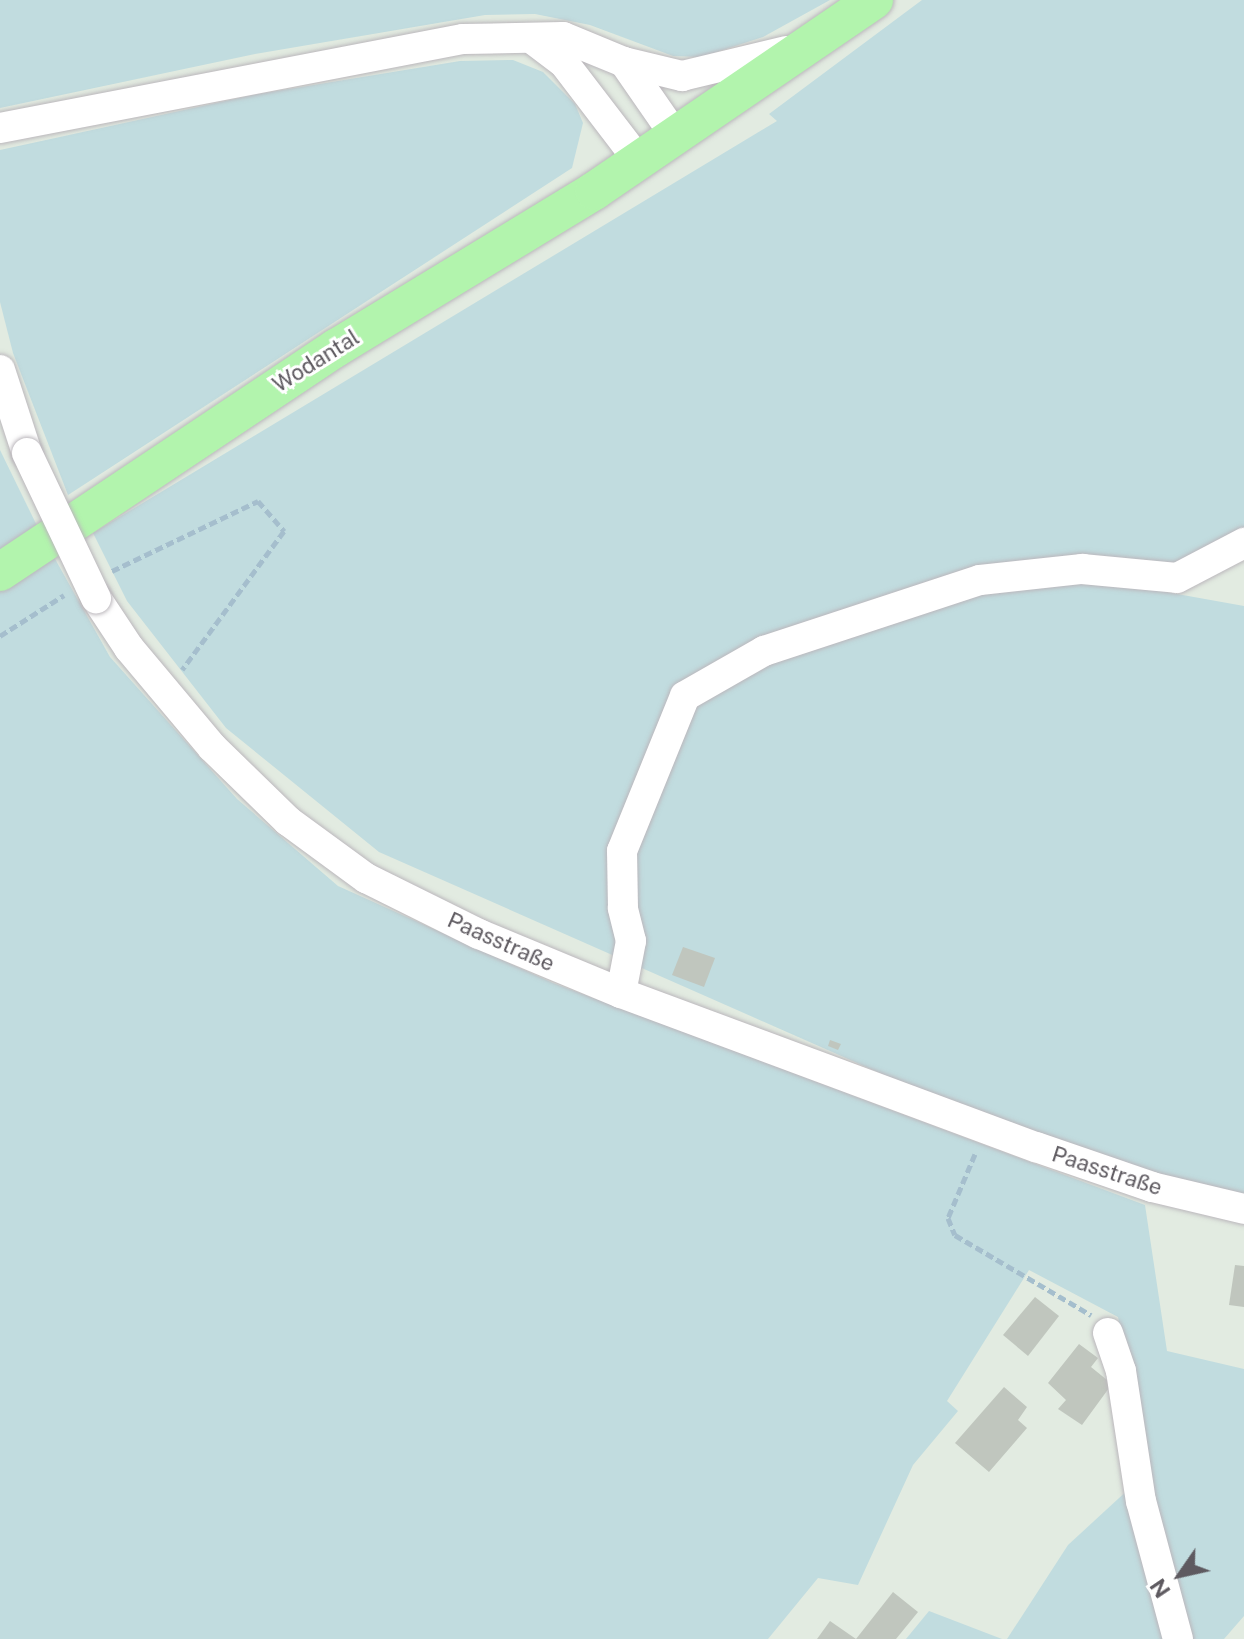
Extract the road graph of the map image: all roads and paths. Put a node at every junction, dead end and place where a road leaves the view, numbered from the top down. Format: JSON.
{"nodes":[{"id":1,"x":874,"y":0,"type":"edge"},
{"id":2,"x":535,"y":41,"type":"junction"},
{"id":3,"x":811,"y":44,"type":"junction"},
{"id":4,"x":624,"y":62,"type":"junction"},
{"id":5,"x":0,"y":128,"type":"edge"},
{"id":6,"x":676,"y":137,"type":"junction"},
{"id":7,"x":639,"y":161,"type":"junction"},
{"id":8,"x":0,"y":370,"type":"edge"},
{"id":9,"x":1244,"y":543,"type":"edge"},
{"id":10,"x":0,"y":572,"type":"edge"},
{"id":11,"x":89,"y":589,"type":"junction"},
{"id":12,"x":0,"y":636,"type":"edge"},
{"id":13,"x":165,"y":694,"type":"junction"},
{"id":14,"x":621,"y":993,"type":"junction"},
{"id":15,"x":985,"y":1129,"type":"junction"},
{"id":16,"x":1244,"y":1209,"type":"edge"},
{"id":17,"x":1108,"y":1333,"type":"joint"},
{"id":18,"x":1178,"y":1639,"type":"edge"}],
"edges":[{"from":1,"to":3,"type":"main road","name":"Wodantal"},
{"from":2,"to":4,"type":"street","name":"Wodantal"},
{"from":2,"to":5,"type":"street","name":"Wodantal"},
{"from":2,"to":7,"type":"street"},
{"from":3,"to":4,"type":"street","name":"Wodantal"},
{"from":3,"to":6,"type":"main road","name":"Wodantal"},
{"from":4,"to":6,"type":"street"},
{"from":6,"to":7,"type":"main road","name":"Wodantal"},
{"from":7,"to":10,"type":"main road","name":"Wodantal"},
{"from":8,"to":11,"type":"street","name":"Paasstraße","bridge":true},
{"from":9,"to":14,"type":"street"},
{"from":11,"to":12,"type":"path"},
{"from":11,"to":13,"type":"street","name":"Paasstraße"},
{"from":11,"to":13,"type":"path"},
{"from":13,"to":14,"type":"street","name":"Paasstraße"},
{"from":14,"to":15,"type":"street","name":"Paasstraße"},
{"from":15,"to":16,"type":"street","name":"Paasstraße"},
{"from":15,"to":17,"type":"path"},
{"from":17,"to":18,"type":"street"}]}
